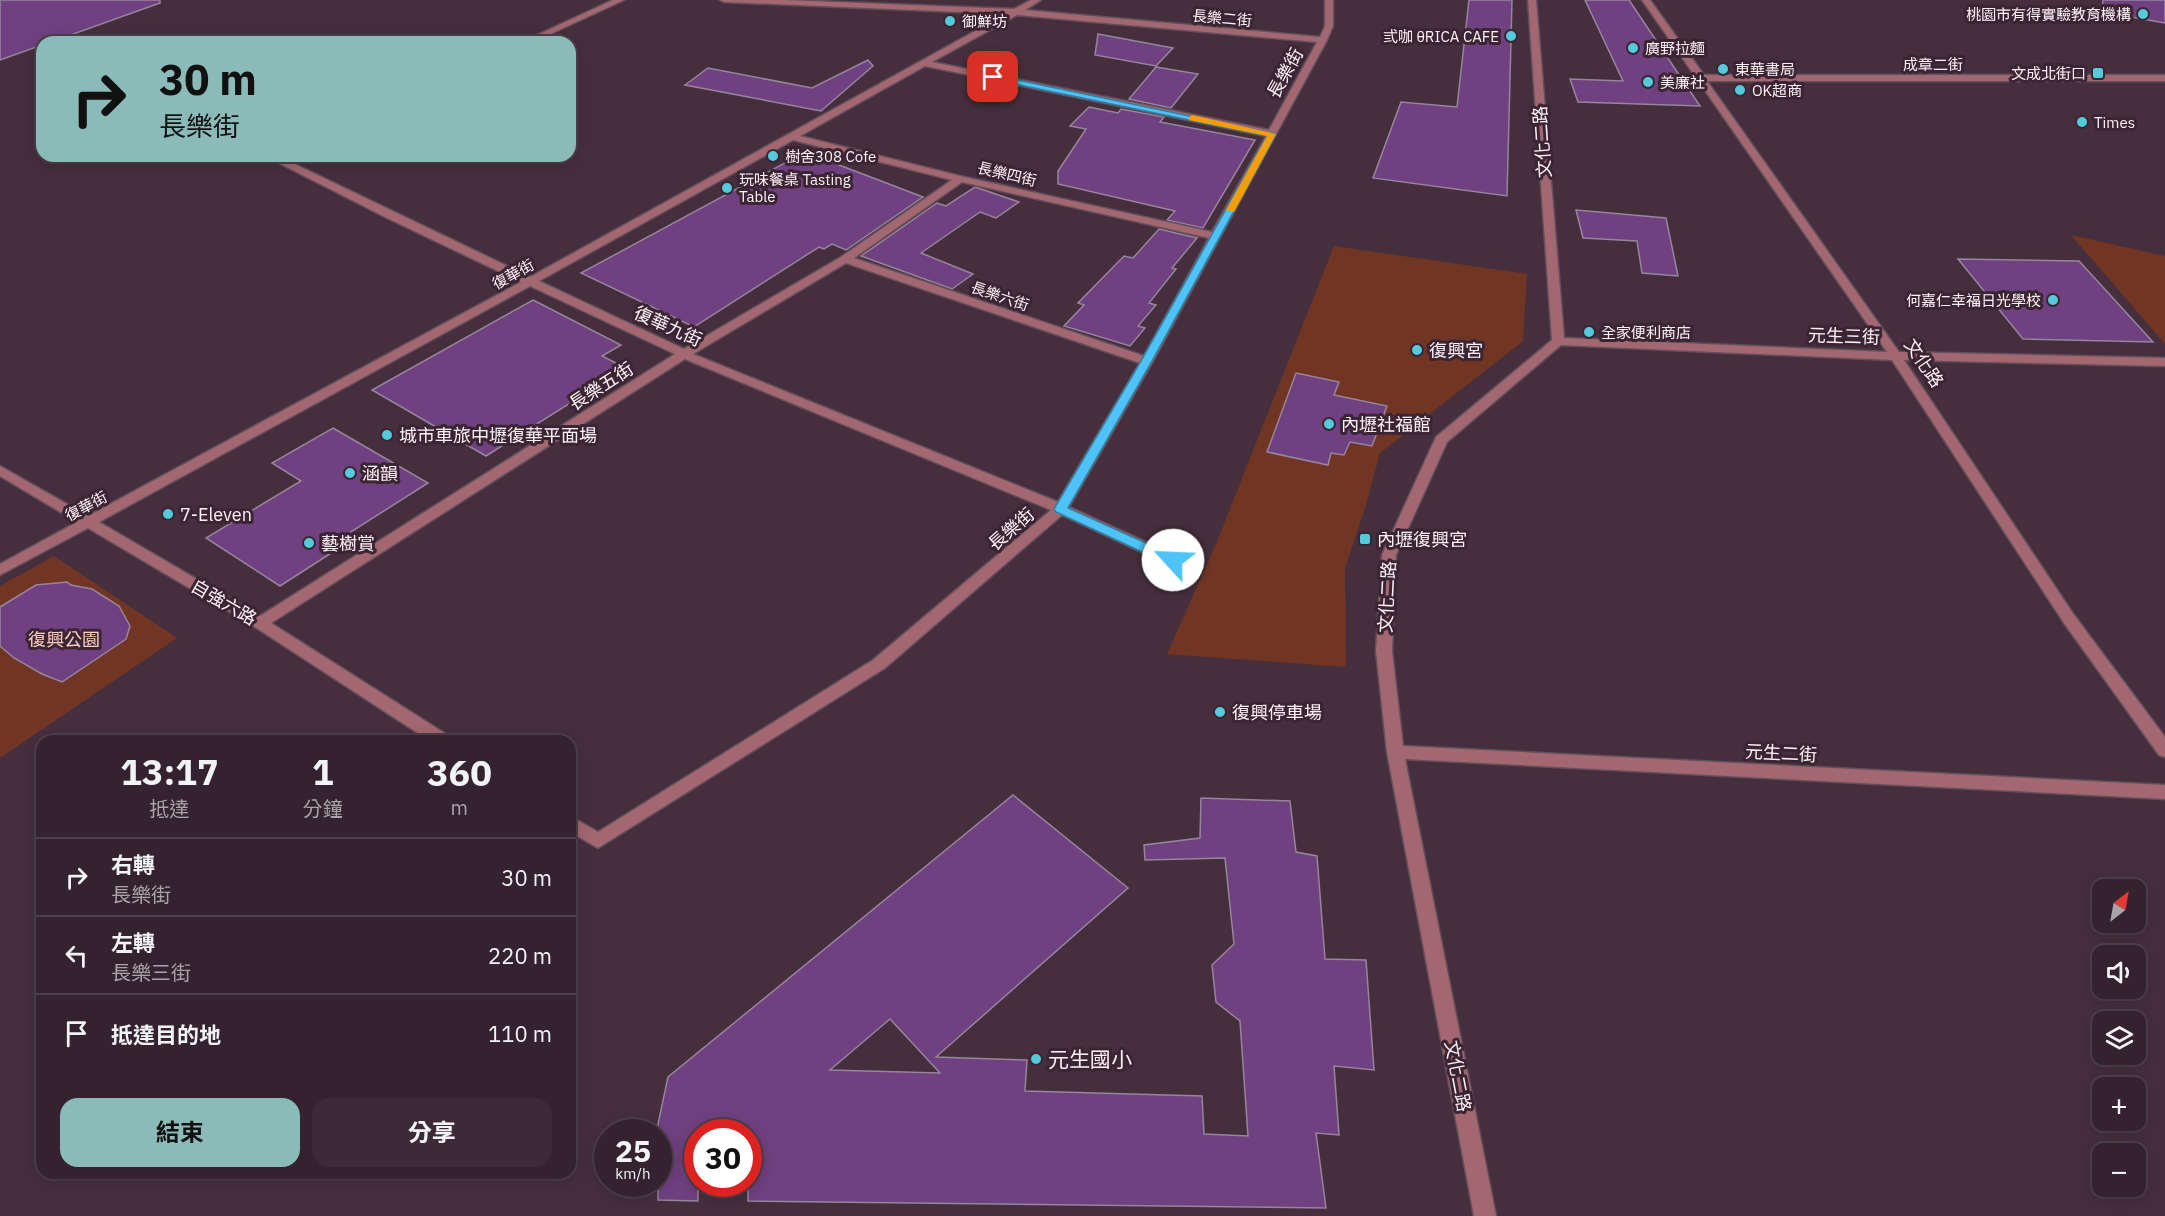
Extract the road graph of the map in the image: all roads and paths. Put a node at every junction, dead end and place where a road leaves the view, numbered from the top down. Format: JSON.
{"nodes":[{"id":1,"x":620,"y":0,"type":"edge"},
{"id":2,"x":724,"y":0,"type":"edge"},
{"id":3,"x":1037,"y":0,"type":"edge"},
{"id":4,"x":1329,"y":0,"type":"edge"},
{"id":5,"x":1532,"y":0,"type":"edge"},
{"id":6,"x":1647,"y":0,"type":"edge"},
{"id":7,"x":1017,"y":12,"type":"junction"},
{"id":8,"x":539,"y":36,"type":"edge"},
{"id":9,"x":1323,"y":40,"type":"junction"},
{"id":10,"x":923,"y":63,"type":"junction"},
{"id":11,"x":1701,"y":78,"type":"junction"},
{"id":12,"x":2165,"y":78,"type":"edge"},
{"id":13,"x":1272,"y":134,"type":"junction"},
{"id":14,"x":792,"y":137,"type":"junction"},
{"id":15,"x":282,"y":162,"type":"edge"},
{"id":16,"x":960,"y":179,"type":"junction"},
{"id":17,"x":1216,"y":236,"type":"junction"},
{"id":18,"x":844,"y":259,"type":"junction"},
{"id":19,"x":530,"y":282,"type":"junction"},
{"id":20,"x":1558,"y":341,"type":"junction"},
{"id":21,"x":684,"y":354,"type":"junction"},
{"id":22,"x":1895,"y":356,"type":"junction"},
{"id":23,"x":1147,"y":361,"type":"junction"},
{"id":24,"x":2165,"y":362,"type":"edge"},
{"id":25,"x":0,"y":470,"type":"edge"},
{"id":26,"x":1061,"y":509,"type":"junction"},
{"id":27,"x":87,"y":522,"type":"junction"},
{"id":28,"x":1173,"y":560,"type":"dead end"},
{"id":29,"x":0,"y":570,"type":"edge"},
{"id":30,"x":260,"y":623,"type":"junction"},
{"id":31,"x":434,"y":735,"type":"edge"},
{"id":32,"x":2165,"y":750,"type":"edge"},
{"id":33,"x":1395,"y":752,"type":"junction"},
{"id":34,"x":2165,"y":792,"type":"edge"},
{"id":35,"x":576,"y":827,"type":"edge"},
{"id":36,"x":1485,"y":1216,"type":"edge"}],
"edges":[{"from":1,"to":8,"type":"street"},
{"from":2,"to":7,"type":"street","name":"長樂二街"},
{"from":3,"to":7,"type":"street","name":"復華街"},
{"from":4,"to":9,"type":"street","name":"長樂街"},
{"from":5,"to":20,"type":"street","name":"文化二路"},
{"from":6,"to":11,"type":"street","name":"文化路"},
{"from":7,"to":9,"type":"street","name":"長樂二街"},
{"from":7,"to":10,"type":"street","name":"復華街"},
{"from":9,"to":13,"type":"street","name":"長樂街"},
{"from":10,"to":13,"type":"street"},
{"from":10,"to":14,"type":"street","name":"復華街"},
{"from":11,"to":12,"type":"street","name":"成章二街"},
{"from":11,"to":22,"type":"street","name":"文化路"},
{"from":13,"to":17,"type":"street","name":"長樂街"},
{"from":14,"to":16,"type":"street","name":"長樂四街"},
{"from":14,"to":19,"type":"street","name":"復華街"},
{"from":15,"to":19,"type":"street","name":"復華九街"},
{"from":16,"to":17,"type":"street","name":"長樂四街"},
{"from":16,"to":18,"type":"street","name":"長樂五街"},
{"from":17,"to":23,"type":"street","name":"長樂街"},
{"from":18,"to":21,"type":"street","name":"長樂五街"},
{"from":18,"to":23,"type":"street","name":"長樂六街"},
{"from":19,"to":21,"type":"street","name":"復華九街"},
{"from":19,"to":27,"type":"street","name":"復華街"},
{"from":20,"to":22,"type":"street","name":"元生三街"},
{"from":20,"to":33,"type":"street","name":"文化二路"},
{"from":21,"to":26,"type":"street","name":"復華九街"},
{"from":21,"to":30,"type":"street","name":"長樂五街"},
{"from":22,"to":24,"type":"street","name":"元生三街"},
{"from":22,"to":32,"type":"street","name":"文化路"},
{"from":23,"to":26,"type":"street","name":"長樂街"},
{"from":25,"to":27,"type":"street","name":"自強六路"},
{"from":26,"to":28,"type":"street","name":"復華九街"},
{"from":26,"to":35,"type":"street","name":"長樂街"},
{"from":27,"to":29,"type":"street","name":"復華街"},
{"from":27,"to":30,"type":"street","name":"自強六路"},
{"from":30,"to":31,"type":"street","name":"自強六路"},
{"from":33,"to":34,"type":"street","name":"元生二街"},
{"from":33,"to":36,"type":"street","name":"文化二路"}]}
